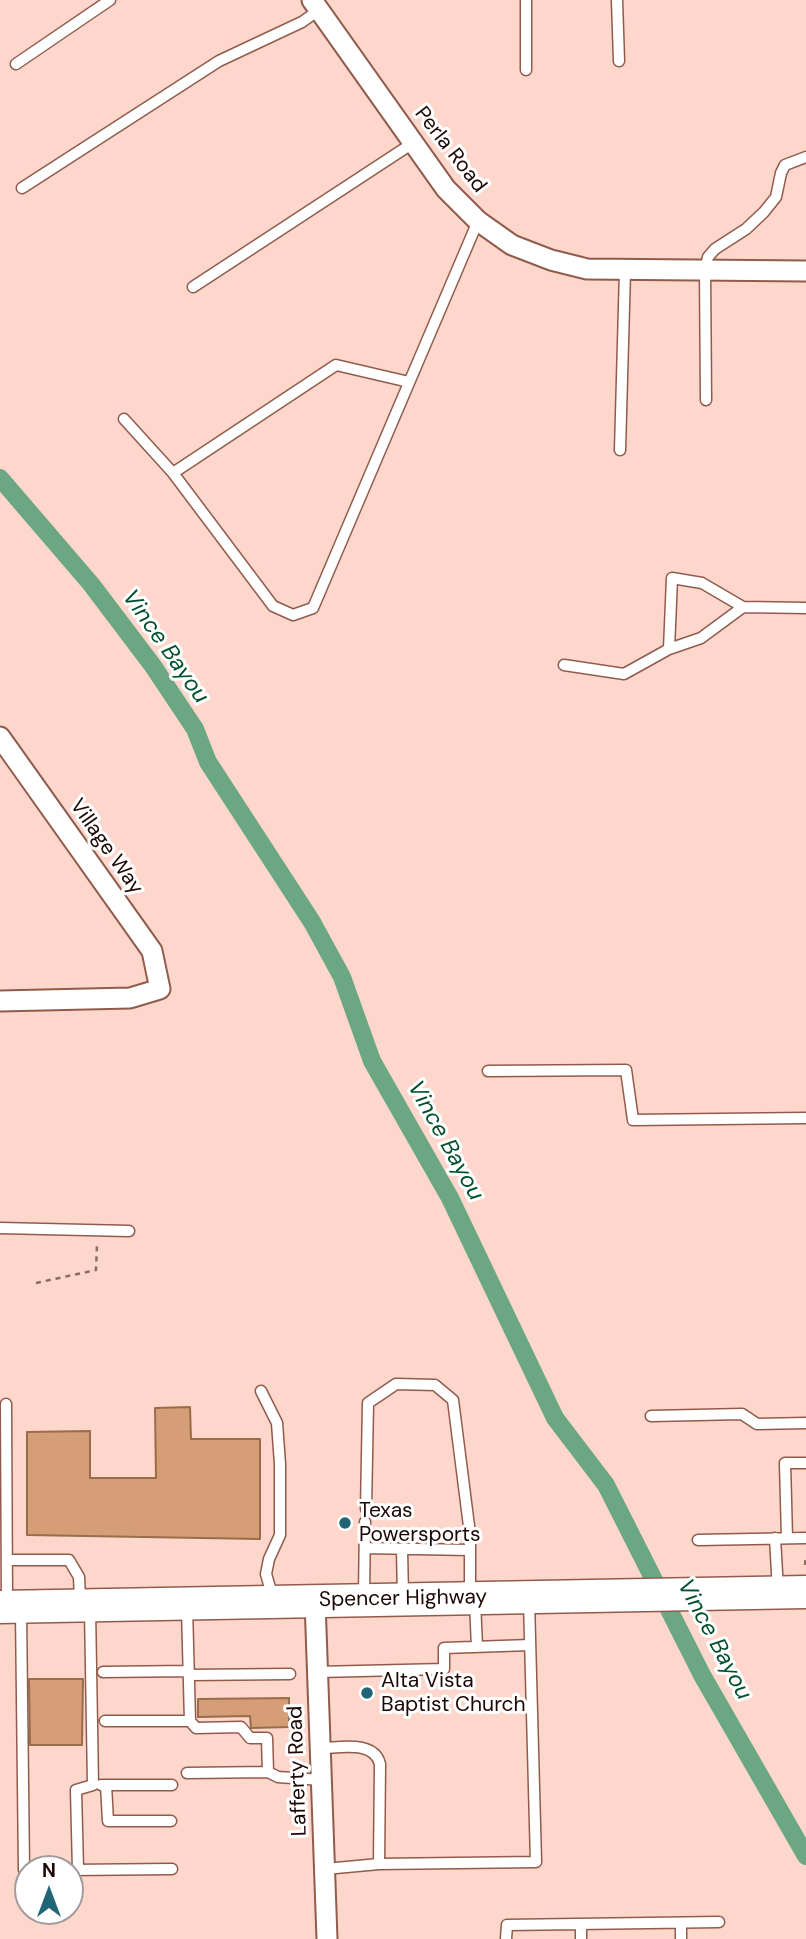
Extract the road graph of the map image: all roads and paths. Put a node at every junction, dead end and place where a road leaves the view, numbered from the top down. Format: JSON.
{"nodes":[{"id":1,"x":110,"y":0,"type":"edge"},
{"id":2,"x":526,"y":0,"type":"edge"},
{"id":3,"x":617,"y":0,"type":"edge"},
{"id":4,"x":316,"y":5,"type":"edge"},
{"id":5,"x":619,"y":61,"type":"dead end"},
{"id":6,"x":16,"y":64,"type":"dead end"},
{"id":7,"x":526,"y":70,"type":"dead end"},
{"id":8,"x":413,"y":143,"type":"junction"},
{"id":9,"x":806,"y":157,"type":"edge"},
{"id":10,"x":22,"y":188,"type":"dead end"},
{"id":11,"x":478,"y":221,"type":"junction"},
{"id":12,"x":625,"y":271,"type":"junction"},
{"id":13,"x":705,"y":271,"type":"junction"},
{"id":14,"x":806,"y":271,"type":"edge"},
{"id":15,"x":193,"y":287,"type":"dead end"},
{"id":16,"x":409,"y":382,"type":"junction"},
{"id":17,"x":706,"y":400,"type":"dead end"},
{"id":18,"x":124,"y":419,"type":"dead end"},
{"id":19,"x":620,"y":450,"type":"dead end"},
{"id":20,"x":173,"y":473,"type":"junction"},
{"id":21,"x":743,"y":607,"type":"junction"},
{"id":22,"x":806,"y":608,"type":"edge"},
{"id":23,"x":669,"y":649,"type":"junction"},
{"id":24,"x":564,"y":666,"type":"dead end"},
{"id":25,"x":0,"y":737,"type":"edge"},
{"id":26,"x":0,"y":1001,"type":"edge"},
{"id":27,"x":488,"y":1071,"type":"dead end"},
{"id":28,"x":806,"y":1118,"type":"edge"},
{"id":29,"x":0,"y":1228,"type":"edge"},
{"id":30,"x":98,"y":1230,"type":"junction"},
{"id":31,"x":129,"y":1231,"type":"dead end"},
{"id":32,"x":36,"y":1283,"type":"dead end"},
{"id":33,"x":261,"y":1391,"type":"dead end"},
{"id":34,"x":6,"y":1404,"type":"dead end"},
{"id":35,"x":651,"y":1416,"type":"dead end"},
{"id":36,"x":806,"y":1423,"type":"edge"},
{"id":37,"x":806,"y":1463,"type":"edge"},
{"id":38,"x":366,"y":1509,"type":"dead end"},
{"id":39,"x":365,"y":1522,"type":"dead end"},
{"id":40,"x":775,"y":1538,"type":"junction"},
{"id":41,"x":787,"y":1538,"type":"junction"},
{"id":42,"x":806,"y":1538,"type":"edge"},
{"id":43,"x":698,"y":1539,"type":"dead end"},
{"id":44,"x":365,"y":1548,"type":"junction"},
{"id":45,"x":402,"y":1549,"type":"junction"},
{"id":46,"x":470,"y":1550,"type":"junction"},
{"id":47,"x":806,"y":1556,"type":"edge"},
{"id":48,"x":7,"y":1560,"type":"junction"},
{"id":49,"x":805,"y":1564,"type":"edge"},
{"id":50,"x":792,"y":1592,"type":"edge"},
{"id":51,"x":529,"y":1597,"type":"junction"},
{"id":52,"x":473,"y":1598,"type":"junction"},
{"id":53,"x":403,"y":1599,"type":"junction"},
{"id":54,"x":364,"y":1600,"type":"junction"},
{"id":55,"x":315,"y":1601,"type":"junction"},
{"id":56,"x":274,"y":1602,"type":"junction"},
{"id":57,"x":187,"y":1604,"type":"junction"},
{"id":58,"x":85,"y":1605,"type":"junction"},
{"id":59,"x":9,"y":1607,"type":"edge"},
{"id":60,"x":530,"y":1645,"type":"junction"},
{"id":61,"x":477,"y":1647,"type":"junction"},
{"id":62,"x":103,"y":1672,"type":"dead end"},
{"id":63,"x":318,"y":1672,"type":"junction"},
{"id":64,"x":189,"y":1673,"type":"junction"},
{"id":65,"x":289,"y":1674,"type":"dead end"},
{"id":66,"x":105,"y":1721,"type":"dead end"},
{"id":67,"x":190,"y":1721,"type":"junction"},
{"id":68,"x":320,"y":1748,"type":"junction"},
{"id":69,"x":268,"y":1772,"type":"junction"},
{"id":70,"x":187,"y":1773,"type":"dead end"},
{"id":71,"x":322,"y":1780,"type":"junction"},
{"id":72,"x":93,"y":1785,"type":"junction"},
{"id":73,"x":106,"y":1785,"type":"junction"},
{"id":74,"x":172,"y":1785,"type":"dead end"},
{"id":75,"x":171,"y":1821,"type":"dead end"},
{"id":76,"x":23,"y":1855,"type":"edge"},
{"id":77,"x":74,"y":1855,"type":"edge"},
{"id":78,"x":379,"y":1864,"type":"junction"},
{"id":79,"x":172,"y":1869,"type":"dead end"},
{"id":80,"x":325,"y":1869,"type":"junction"},
{"id":81,"x":84,"y":1870,"type":"edge"},
{"id":82,"x":681,"y":1923,"type":"junction"},
{"id":83,"x":719,"y":1923,"type":"dead end"},
{"id":84,"x":581,"y":1924,"type":"junction"},
{"id":85,"x":327,"y":1939,"type":"edge"},
{"id":86,"x":506,"y":1939,"type":"edge"},
{"id":87,"x":580,"y":1939,"type":"edge"},
{"id":88,"x":681,"y":1939,"type":"edge"}],
"edges":[{"from":1,"to":6,"type":"lane"},
{"from":2,"to":7,"type":"lane"},
{"from":3,"to":5,"type":"lane"},
{"from":4,"to":8,"type":"street","name":"Perla Road"},
{"from":4,"to":10,"type":"lane"},
{"from":8,"to":11,"type":"street","name":"Perla Road"},
{"from":8,"to":15,"type":"lane"},
{"from":9,"to":13,"type":"lane"},
{"from":11,"to":12,"type":"street","name":"Perla Road"},
{"from":11,"to":16,"type":"lane"},
{"from":12,"to":13,"type":"street","name":"Perla Road"},
{"from":12,"to":19,"type":"lane"},
{"from":13,"to":14,"type":"street","name":"Perla Road"},
{"from":13,"to":17,"type":"lane"},
{"from":16,"to":20,"type":"lane"},
{"from":16,"to":20,"type":"lane"},
{"from":18,"to":20,"type":"lane"},
{"from":21,"to":22,"type":"lane"},
{"from":21,"to":23,"type":"lane"},
{"from":21,"to":23,"type":"lane"},
{"from":23,"to":24,"type":"lane"},
{"from":25,"to":26,"type":"street","name":"Village Way"},
{"from":27,"to":28,"type":"lane"},
{"from":29,"to":30,"type":"lane"},
{"from":30,"to":31,"type":"lane"},
{"from":30,"to":32,"type":"path"},
{"from":33,"to":56,"type":"lane"},
{"from":34,"to":48,"type":"lane"},
{"from":35,"to":36,"type":"lane"},
{"from":37,"to":41,"type":"lane"},
{"from":38,"to":46,"type":"lane"},
{"from":39,"to":44,"type":"lane"},
{"from":40,"to":41,"type":"lane"},
{"from":40,"to":43,"type":"lane"},
{"from":40,"to":50,"type":"lane"},
{"from":41,"to":42,"type":"lane"},
{"from":44,"to":45,"type":"lane"},
{"from":44,"to":54,"type":"lane"},
{"from":45,"to":46,"type":"lane"},
{"from":45,"to":53,"type":"lane"},
{"from":46,"to":52,"type":"lane"},
{"from":47,"to":49,"type":"path"},
{"from":48,"to":58,"type":"lane"},
{"from":48,"to":59,"type":"lane"},
{"from":50,"to":51,"type":"main road","name":"Spencer Highway"},
{"from":51,"to":52,"type":"main road","name":"Spencer Highway"},
{"from":51,"to":60,"type":"lane"},
{"from":52,"to":53,"type":"main road","name":"Spencer Highway"},
{"from":52,"to":61,"type":"lane"},
{"from":53,"to":54,"type":"main road","name":"Spencer Highway"},
{"from":54,"to":55,"type":"main road","name":"Spencer Highway"},
{"from":55,"to":56,"type":"main road","name":"Spencer Highway"},
{"from":55,"to":63,"type":"street","name":"Lafferty Road"},
{"from":56,"to":57,"type":"main road","name":"Spencer Highway"},
{"from":57,"to":58,"type":"main road","name":"Spencer Highway"},
{"from":57,"to":64,"type":"lane"},
{"from":58,"to":59,"type":"main road","name":"Spencer Highway"},
{"from":58,"to":72,"type":"lane"},
{"from":59,"to":76,"type":"lane"},
{"from":60,"to":61,"type":"lane"},
{"from":60,"to":78,"type":"lane"},
{"from":61,"to":63,"type":"lane"},
{"from":62,"to":64,"type":"lane"},
{"from":63,"to":68,"type":"street","name":"Lafferty Road"},
{"from":64,"to":65,"type":"lane"},
{"from":64,"to":67,"type":"lane"},
{"from":66,"to":67,"type":"lane"},
{"from":67,"to":69,"type":"lane"},
{"from":68,"to":71,"type":"street","name":"Lafferty Road"},
{"from":68,"to":78,"type":"lane"},
{"from":69,"to":70,"type":"lane"},
{"from":69,"to":71,"type":"lane"},
{"from":71,"to":80,"type":"street","name":"Lafferty Road"},
{"from":72,"to":73,"type":"lane"},
{"from":72,"to":77,"type":"lane"},
{"from":73,"to":74,"type":"lane"},
{"from":73,"to":75,"type":"lane"},
{"from":78,"to":80,"type":"lane"},
{"from":79,"to":81,"type":"lane"},
{"from":80,"to":85,"type":"street","name":"Lafferty Road"},
{"from":82,"to":83,"type":"lane"},
{"from":82,"to":84,"type":"lane"},
{"from":82,"to":88,"type":"lane"},
{"from":84,"to":86,"type":"lane"},
{"from":84,"to":87,"type":"lane"}]}
